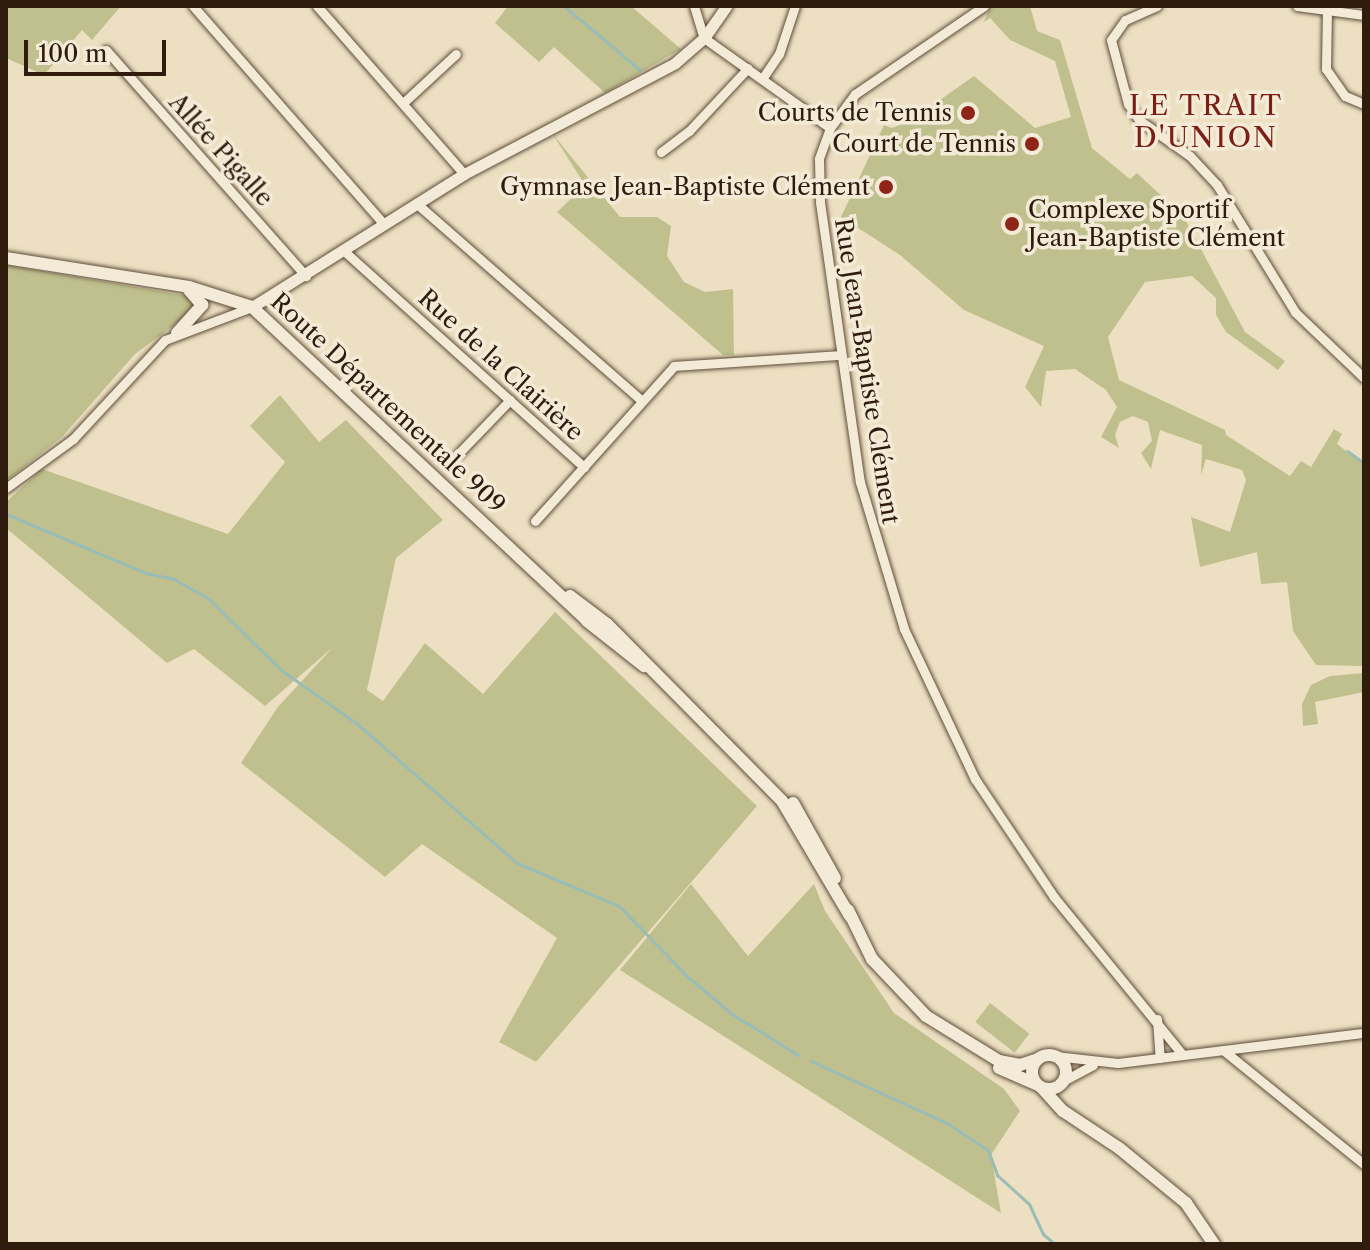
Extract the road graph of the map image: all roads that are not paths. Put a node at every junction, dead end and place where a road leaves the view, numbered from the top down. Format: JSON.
{"nodes":[{"id":1,"x":193,"y":6,"type":"edge"},
{"id":2,"x":317,"y":6,"type":"edge"},
{"id":3,"x":694,"y":6,"type":"edge"},
{"id":4,"x":726,"y":6,"type":"edge"},
{"id":5,"x":795,"y":6,"type":"edge"},
{"id":6,"x":984,"y":6,"type":"edge"},
{"id":7,"x":1157,"y":6,"type":"edge"},
{"id":8,"x":1297,"y":6,"type":"edge"},
{"id":9,"x":1327,"y":9,"type":"junction"},
{"id":10,"x":1364,"y":15,"type":"edge"},
{"id":11,"x":704,"y":38,"type":"junction"},
{"id":12,"x":106,"y":50,"type":"dead end"},
{"id":13,"x":456,"y":54,"type":"dead end"},
{"id":14,"x":748,"y":68,"type":"junction"},
{"id":15,"x":762,"y":79,"type":"junction"},
{"id":16,"x":403,"y":103,"type":"junction"},
{"id":17,"x":1364,"y":104,"type":"edge"},
{"id":18,"x":830,"y":128,"type":"junction"},
{"id":19,"x":661,"y":152,"type":"dead end"},
{"id":20,"x":464,"y":174,"type":"junction"},
{"id":21,"x":416,"y":203,"type":"junction"},
{"id":22,"x":384,"y":224,"type":"junction"},
{"id":23,"x":344,"y":251,"type":"junction"},
{"id":24,"x":6,"y":258,"type":"edge"},
{"id":25,"x":306,"y":276,"type":"junction"},
{"id":26,"x":167,"y":283,"type":"junction"},
{"id":27,"x":252,"y":307,"type":"junction"},
{"id":28,"x":177,"y":333,"type":"junction"},
{"id":29,"x":841,"y":355,"type":"junction"},
{"id":30,"x":1364,"y":378,"type":"edge"},
{"id":31,"x":510,"y":400,"type":"junction"},
{"id":32,"x":642,"y":401,"type":"junction"},
{"id":33,"x":458,"y":454,"type":"dead end"},
{"id":34,"x":584,"y":467,"type":"junction"},
{"id":35,"x":6,"y":488,"type":"edge"},
{"id":36,"x":535,"y":521,"type":"dead end"},
{"id":37,"x":1157,"y":1019,"type":"junction"},
{"id":38,"x":1364,"y":1033,"type":"edge"},
{"id":39,"x":965,"y":1042,"type":"junction"},
{"id":40,"x":1239,"y":1048,"type":"junction"},
{"id":41,"x":1223,"y":1050,"type":"junction"},
{"id":42,"x":1183,"y":1055,"type":"junction"},
{"id":43,"x":1055,"y":1056,"type":"junction"},
{"id":44,"x":1160,"y":1058,"type":"junction"},
{"id":45,"x":1038,"y":1059,"type":"junction"},
{"id":46,"x":1108,"y":1063,"type":"junction"},
{"id":47,"x":1251,"y":1076,"type":"junction"},
{"id":48,"x":1063,"y":1081,"type":"junction"},
{"id":49,"x":1039,"y":1086,"type":"junction"},
{"id":50,"x":1086,"y":1126,"type":"junction"},
{"id":51,"x":1364,"y":1164,"type":"edge"},
{"id":52,"x":1214,"y":1244,"type":"edge"}],
"edges":[{"from":1,"to":22,"type":"street"},
{"from":2,"to":16,"type":"street"},
{"from":3,"to":11,"type":"street"},
{"from":4,"to":11,"type":"street"},
{"from":5,"to":15,"type":"street"},
{"from":6,"to":18,"type":"street"},
{"from":7,"to":30,"type":"street"},
{"from":8,"to":9,"type":"street"},
{"from":9,"to":10,"type":"street"},
{"from":9,"to":17,"type":"street"},
{"from":11,"to":14,"type":"street"},
{"from":11,"to":20,"type":"street"},
{"from":12,"to":25,"type":"street","name":"Allée Pigalle"},
{"from":13,"to":16,"type":"street"},
{"from":14,"to":15,"type":"street"},
{"from":14,"to":19,"type":"street"},
{"from":15,"to":18,"type":"street"},
{"from":16,"to":20,"type":"street"},
{"from":18,"to":29,"type":"street","name":"Rue Jean-Baptiste Clément"},
{"from":20,"to":21,"type":"street"},
{"from":21,"to":22,"type":"street"},
{"from":21,"to":32,"type":"street"},
{"from":22,"to":23,"type":"street"},
{"from":23,"to":25,"type":"street"},
{"from":23,"to":31,"type":"street","name":"Rue de la Clairière"},
{"from":24,"to":26,"type":"main road","name":"Route Départementale 909"},
{"from":25,"to":27,"type":"street"},
{"from":26,"to":27,"type":"main road","name":"Route Départementale 909"},
{"from":26,"to":28,"type":"main road"},
{"from":27,"to":28,"type":"street"},
{"from":27,"to":39,"type":"main road","name":"Route Départementale 909"},
{"from":28,"to":35,"type":"street"},
{"from":29,"to":32,"type":"street","name":"Rue de la Clairière"},
{"from":29,"to":37,"type":"street","name":"Rue Jean-Baptiste Clément"},
{"from":31,"to":33,"type":"street"},
{"from":31,"to":34,"type":"street","name":"Rue de la Clairière"},
{"from":32,"to":34,"type":"street","name":"Rue de la Clairière"},
{"from":34,"to":36,"type":"street"},
{"from":37,"to":42,"type":"street","name":"Rue Jean-Baptiste Clément"},
{"from":37,"to":44,"type":"street"},
{"from":38,"to":40,"type":"street"},
{"from":39,"to":45,"type":"main road"},
{"from":39,"to":49,"type":"main road"},
{"from":40,"to":41,"type":"street"},
{"from":40,"to":47,"type":"street"},
{"from":41,"to":42,"type":"street"},
{"from":41,"to":47,"type":"street"},
{"from":42,"to":44,"type":"street"},
{"from":43,"to":45,"type":"main road"},
{"from":43,"to":46,"type":"street"},
{"from":43,"to":48,"type":"main road"},
{"from":44,"to":46,"type":"street"},
{"from":45,"to":49,"type":"main road"},
{"from":46,"to":48,"type":"street"},
{"from":47,"to":51,"type":"street"},
{"from":48,"to":49,"type":"main road"},
{"from":48,"to":50,"type":"main road"},
{"from":49,"to":50,"type":"main road"},
{"from":50,"to":52,"type":"main road"}]}
